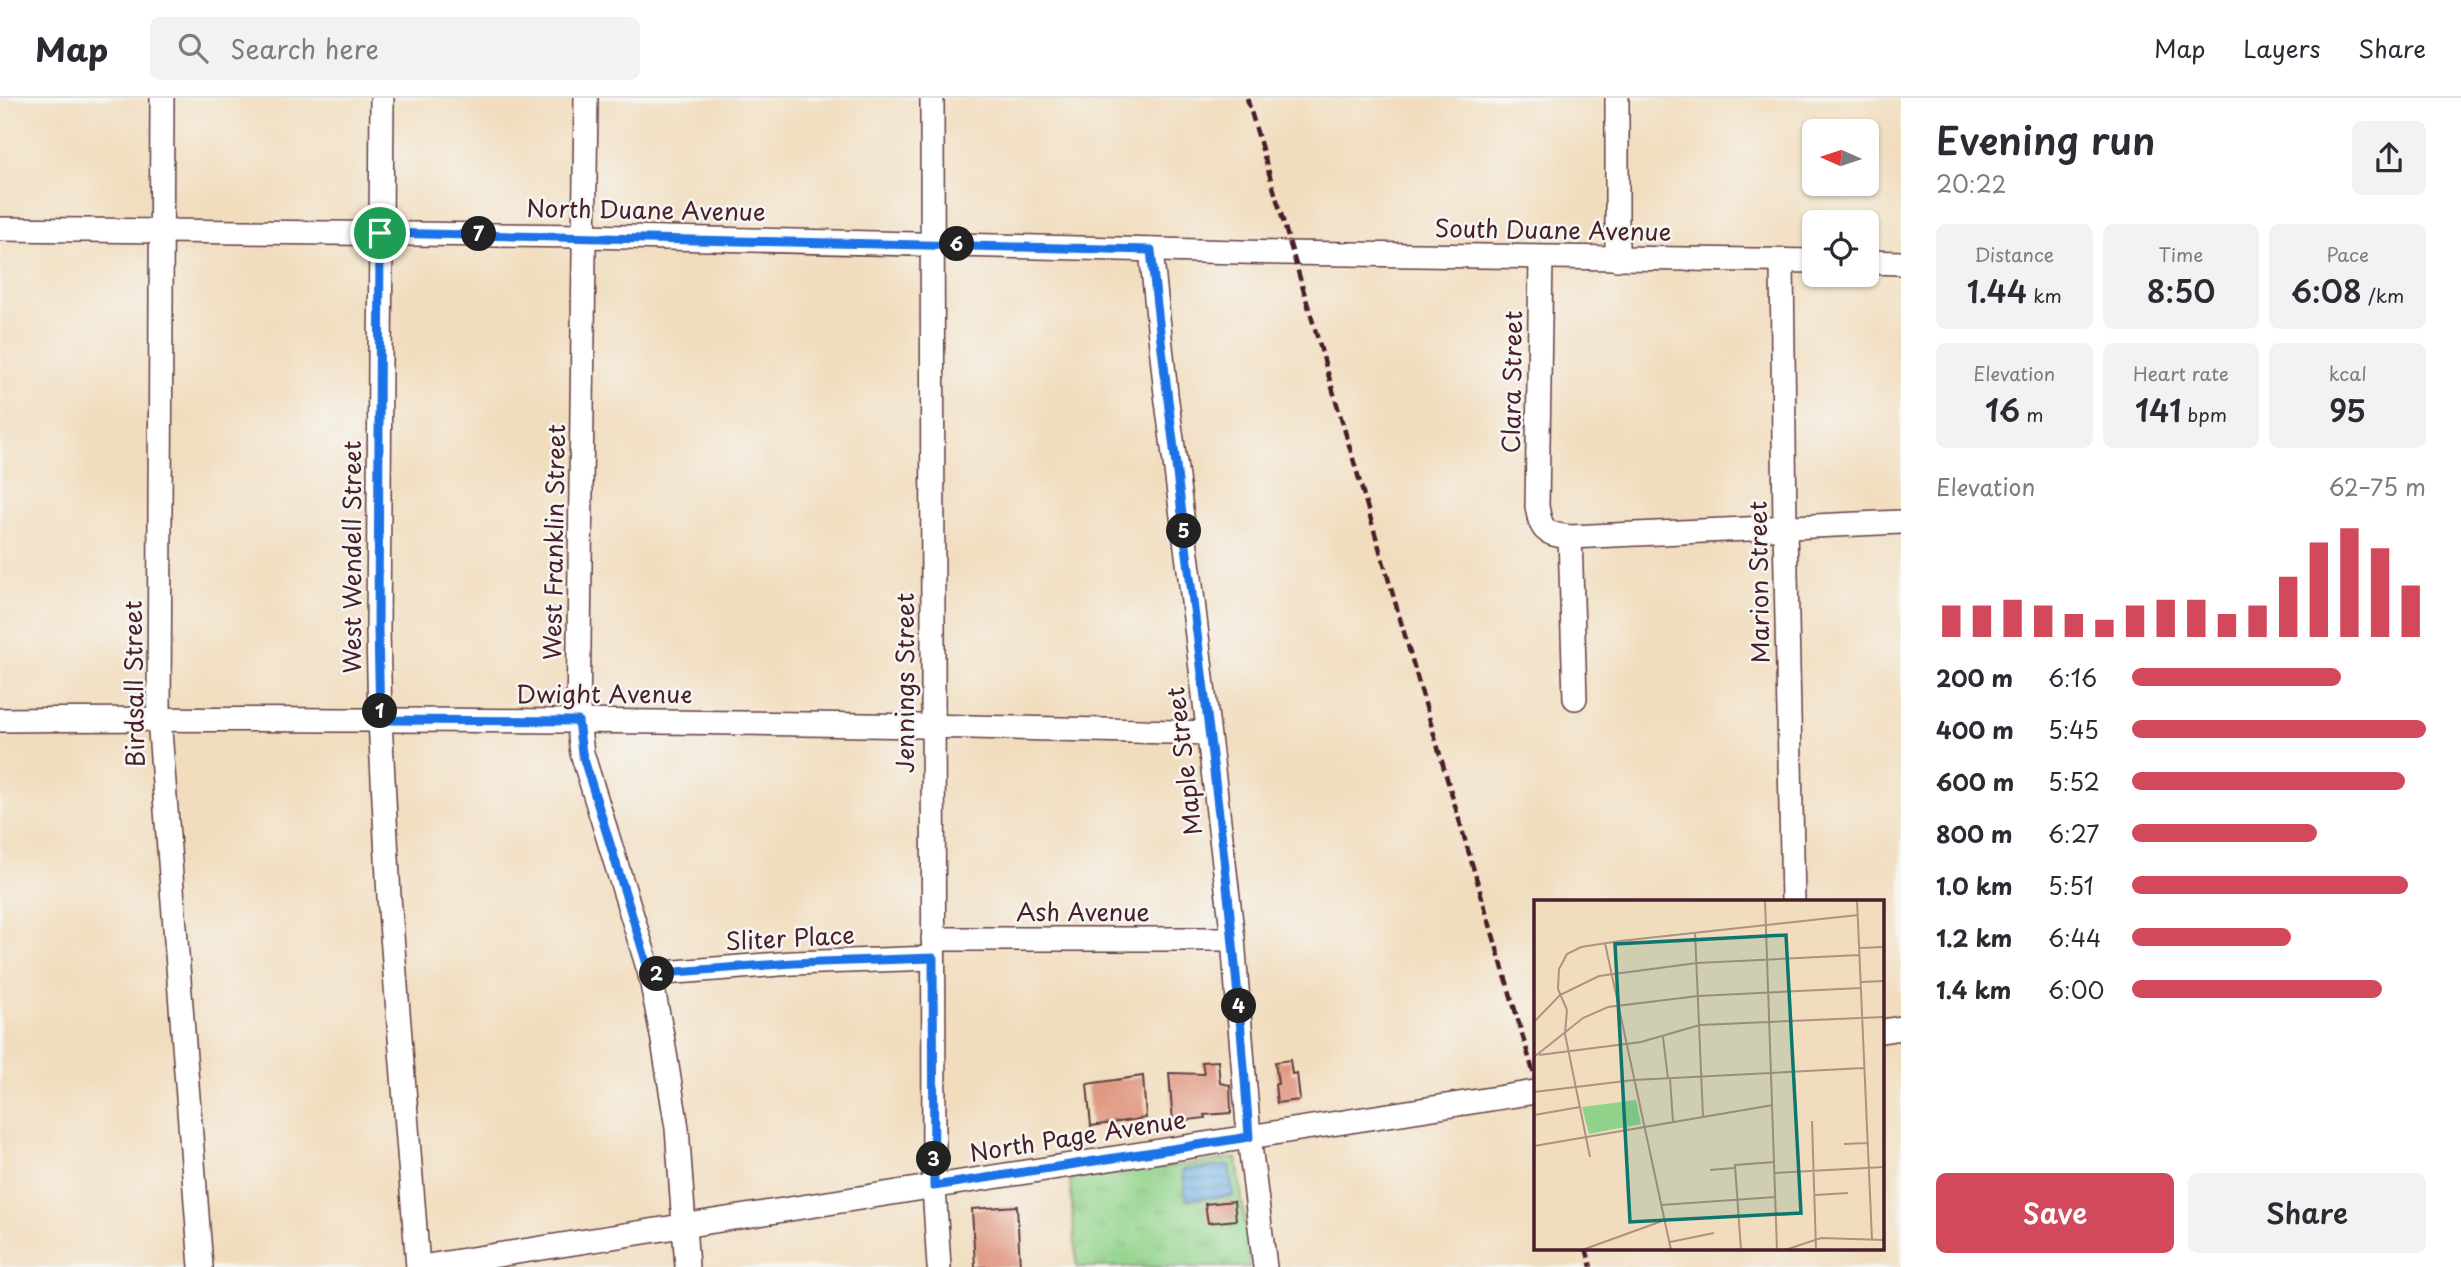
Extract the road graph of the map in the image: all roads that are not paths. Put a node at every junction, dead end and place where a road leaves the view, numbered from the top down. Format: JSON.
{"nodes":[{"id":1,"x":162,"y":98,"type":"edge"},
{"id":2,"x":382,"y":98,"type":"edge"},
{"id":3,"x":586,"y":98,"type":"edge"},
{"id":4,"x":932,"y":98,"type":"edge"},
{"id":5,"x":1617,"y":98,"type":"edge"},
{"id":6,"x":0,"y":229,"type":"edge"},
{"id":7,"x":162,"y":230,"type":"junction"},
{"id":8,"x":380,"y":233,"type":"junction"},
{"id":9,"x":584,"y":236,"type":"junction"},
{"id":10,"x":932,"y":243,"type":"junction"},
{"id":11,"x":1151,"y":250,"type":"junction"},
{"id":12,"x":1292,"y":253,"type":"joint"},
{"id":13,"x":1541,"y":258,"type":"junction"},
{"id":14,"x":1617,"y":258,"type":"junction"},
{"id":15,"x":1782,"y":261,"type":"junction"},
{"id":16,"x":1802,"y":261,"type":"edge"},
{"id":17,"x":1879,"y":262,"type":"edge"},
{"id":18,"x":1901,"y":263,"type":"edge"},
{"id":19,"x":1901,"y":522,"type":"edge"},
{"id":20,"x":1784,"y":527,"type":"junction"},
{"id":21,"x":1570,"y":537,"type":"junction"},
{"id":22,"x":1575,"y":698,"type":"dead end"},
{"id":23,"x":159,"y":718,"type":"junction"},
{"id":24,"x":0,"y":720,"type":"edge"},
{"id":25,"x":380,"y":720,"type":"junction"},
{"id":26,"x":578,"y":721,"type":"junction"},
{"id":27,"x":932,"y":725,"type":"junction"},
{"id":28,"x":1208,"y":733,"type":"junction"},
{"id":29,"x":1793,"y":900,"type":"edge"},
{"id":30,"x":1233,"y":939,"type":"junction"},
{"id":31,"x":933,"y":948,"type":"junction"},
{"id":32,"x":650,"y":974,"type":"junction"},
{"id":33,"x":1534,"y":1092,"type":"edge"},
{"id":34,"x":1249,"y":1137,"type":"junction"},
{"id":35,"x":934,"y":1186,"type":"junction"},
{"id":36,"x":684,"y":1226,"type":"junction"},
{"id":37,"x":201,"y":1267,"type":"edge"},
{"id":38,"x":419,"y":1267,"type":"edge"},
{"id":39,"x":687,"y":1267,"type":"edge"},
{"id":40,"x":939,"y":1267,"type":"edge"},
{"id":41,"x":1265,"y":1267,"type":"edge"}],
"edges":[{"from":1,"to":7,"type":"street","name":"Birdsall Street"},
{"from":2,"to":8,"type":"street","name":"West Wendell Street"},
{"from":3,"to":9,"type":"street","name":"West Franklin Street"},
{"from":4,"to":10,"type":"street","name":"Jennings Street"},
{"from":5,"to":14,"type":"street"},
{"from":6,"to":7,"type":"street","name":"North Duane Avenue"},
{"from":7,"to":8,"type":"street","name":"North Duane Avenue"},
{"from":7,"to":23,"type":"street","name":"Birdsall Street"},
{"from":8,"to":9,"type":"street","name":"North Duane Avenue"},
{"from":8,"to":25,"type":"street","name":"West Wendell Street"},
{"from":9,"to":10,"type":"street","name":"North Duane Avenue"},
{"from":9,"to":26,"type":"street","name":"West Franklin Street"},
{"from":10,"to":11,"type":"street","name":"North Duane Avenue"},
{"from":10,"to":27,"type":"street","name":"Jennings Street"},
{"from":11,"to":12,"type":"street","name":"North Duane Avenue"},
{"from":11,"to":28,"type":"street","name":"Maple Street"},
{"from":12,"to":13,"type":"street","name":"South Duane Avenue"},
{"from":13,"to":14,"type":"street","name":"South Duane Avenue"},
{"from":13,"to":21,"type":"street","name":"Clara Street"},
{"from":14,"to":15,"type":"street","name":"South Duane Avenue"},
{"from":15,"to":16,"type":"street","name":"South Duane Avenue"},
{"from":15,"to":20,"type":"street","name":"Marion Street"},
{"from":17,"to":18,"type":"street"},
{"from":19,"to":20,"type":"street"},
{"from":20,"to":21,"type":"street"},
{"from":20,"to":29,"type":"street","name":"Marion Street"},
{"from":21,"to":22,"type":"street"},
{"from":23,"to":24,"type":"street","name":"Dwight Avenue"},
{"from":23,"to":25,"type":"street","name":"Dwight Avenue"},
{"from":23,"to":37,"type":"street","name":"Birdsall Street"},
{"from":25,"to":26,"type":"street","name":"Dwight Avenue"},
{"from":25,"to":38,"type":"street","name":"West Wendell Street"},
{"from":26,"to":27,"type":"street","name":"Dwight Avenue"},
{"from":26,"to":32,"type":"street","name":"West Franklin Street"},
{"from":27,"to":28,"type":"street","name":"Dwight Avenue"},
{"from":27,"to":31,"type":"street","name":"Jennings Street"},
{"from":28,"to":30,"type":"street","name":"Maple Street"},
{"from":30,"to":31,"type":"street","name":"Ash Avenue"},
{"from":30,"to":34,"type":"street","name":"Maple Street"},
{"from":31,"to":32,"type":"street","name":"Sliter Place"},
{"from":31,"to":35,"type":"street","name":"Jennings Street"},
{"from":32,"to":36,"type":"street","name":"West Franklin Street"},
{"from":33,"to":34,"type":"street","name":"North Page Avenue"},
{"from":34,"to":35,"type":"street","name":"North Page Avenue"},
{"from":34,"to":41,"type":"street","name":"Maple Street"},
{"from":35,"to":36,"type":"street","name":"North Page Avenue"},
{"from":35,"to":40,"type":"street","name":"Jennings Street"},
{"from":36,"to":38,"type":"street","name":"North Page Avenue"},
{"from":36,"to":39,"type":"street","name":"West Franklin Street"}]}
